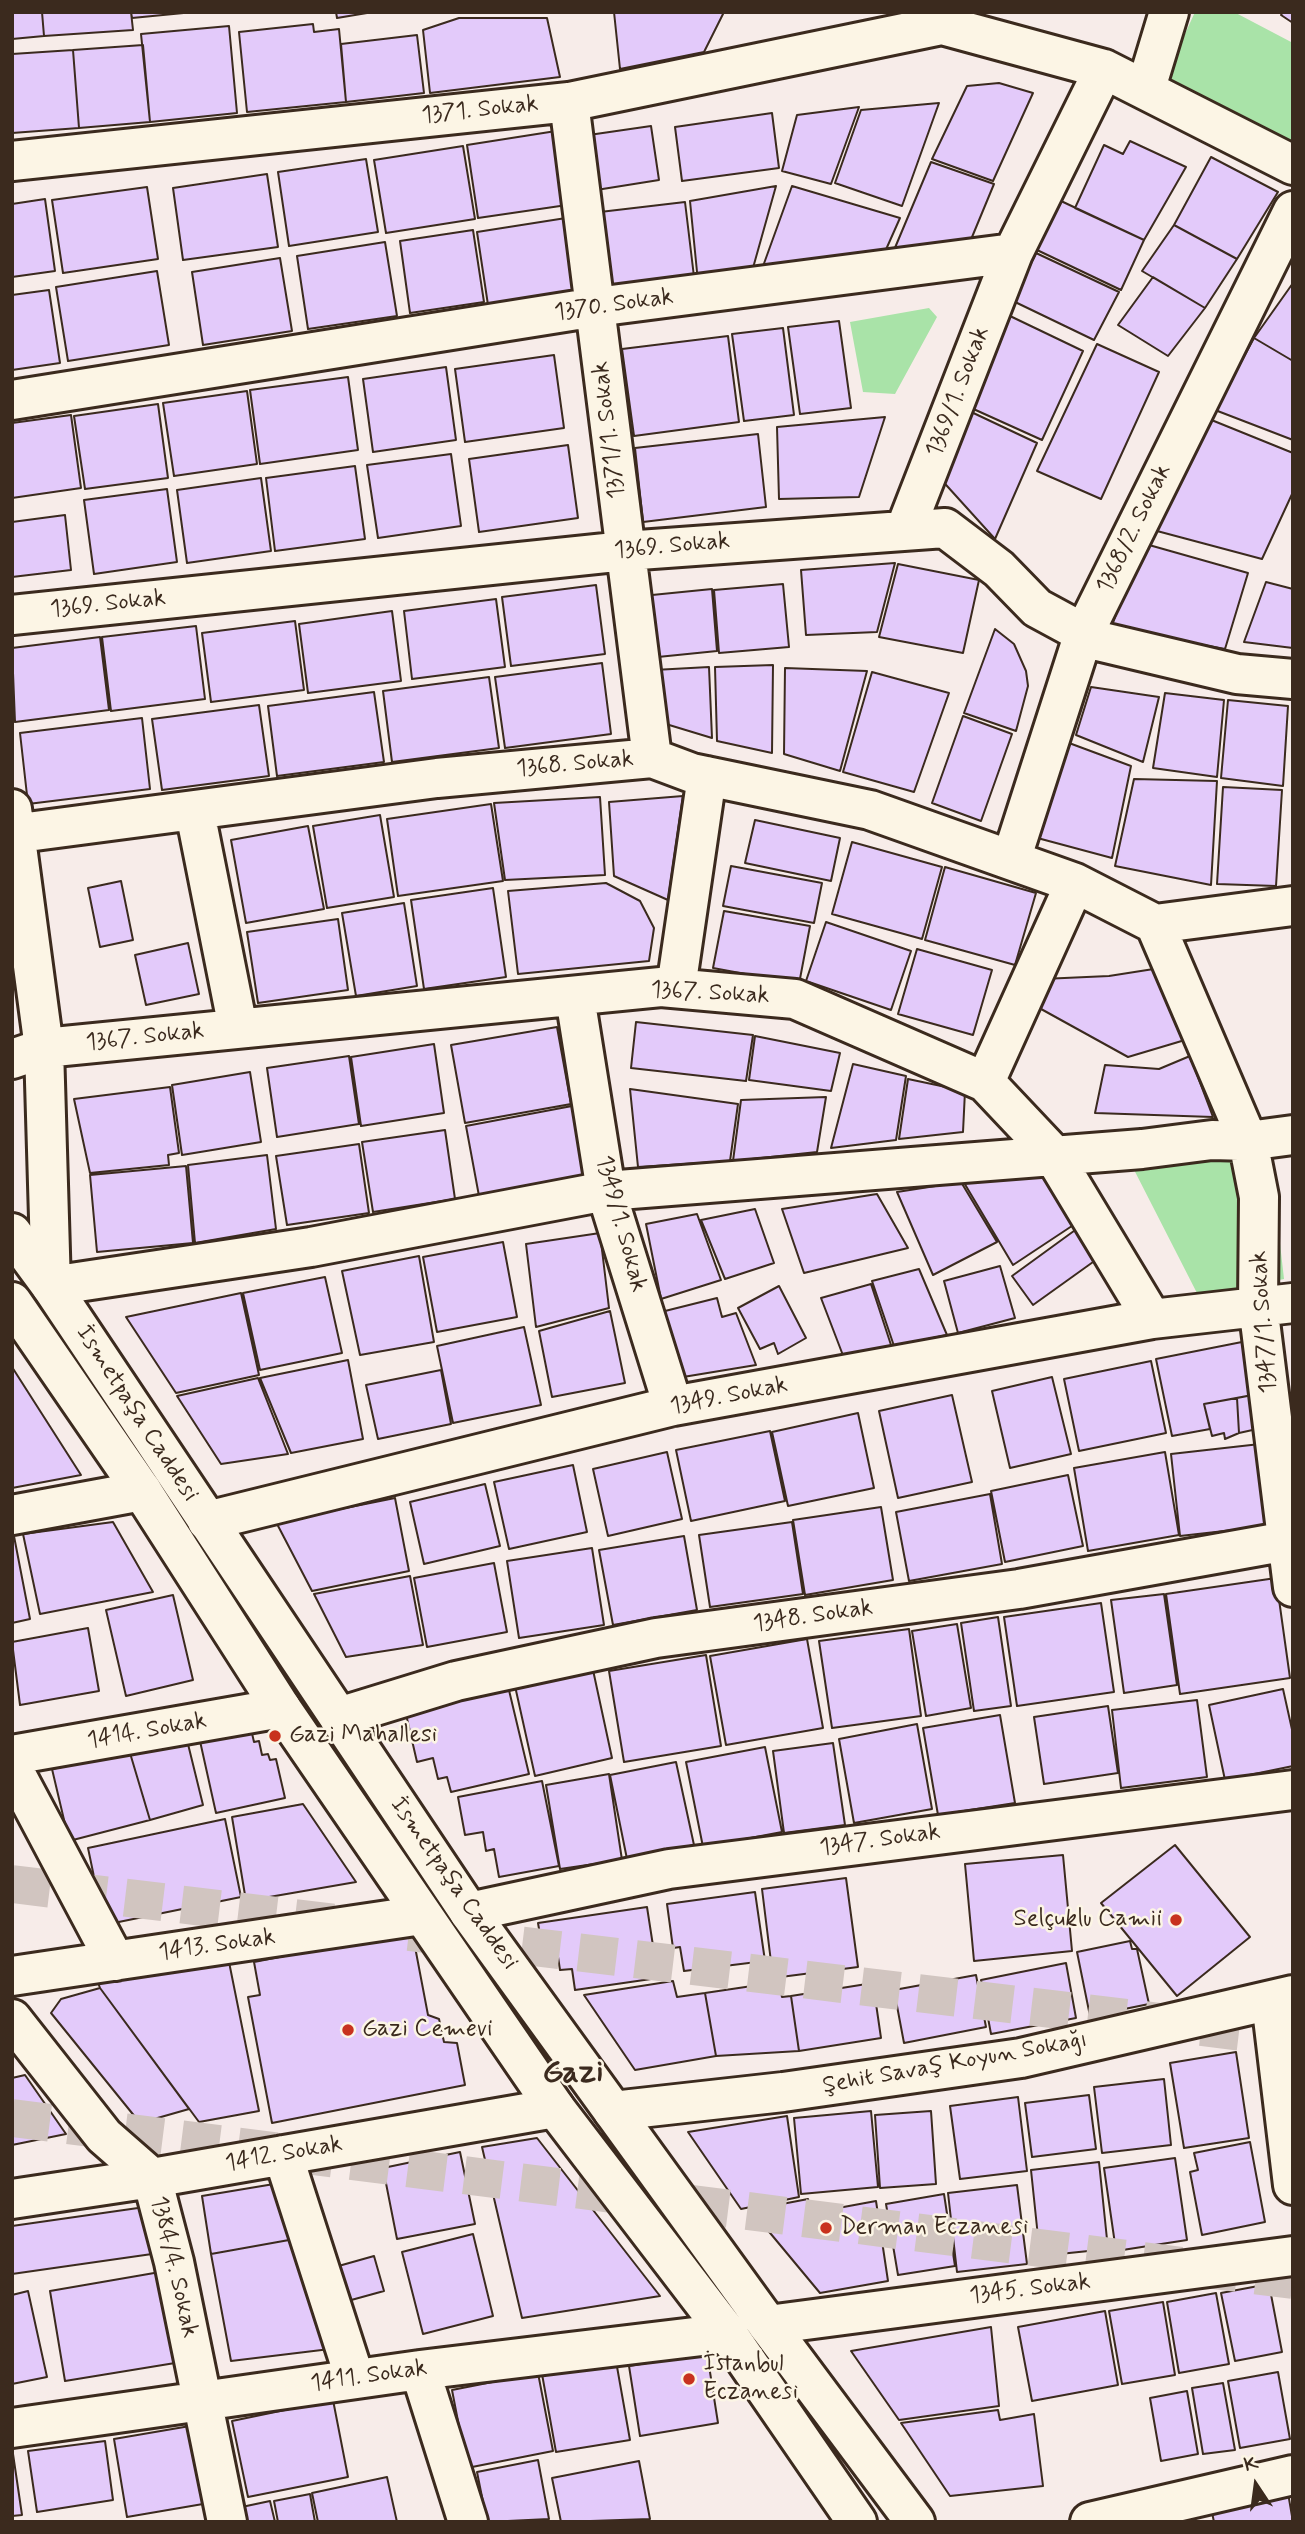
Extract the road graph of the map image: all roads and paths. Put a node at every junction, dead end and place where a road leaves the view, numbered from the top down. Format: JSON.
{"nodes":[{"id":1,"x":874,"y":12,"type":"edge"},
{"id":2,"x":1169,"y":12,"type":"edge"},
{"id":3,"x":935,"y":19,"type":"edge"},
{"id":4,"x":1104,"y":69,"type":"junction"},
{"id":5,"x":1146,"y":88,"type":"junction"},
{"id":6,"x":569,"y":103,"type":"junction"},
{"id":7,"x":12,"y":161,"type":"edge"},
{"id":8,"x":1293,"y":165,"type":"edge"},
{"id":9,"x":1293,"y":211,"type":"edge"},
{"id":10,"x":1013,"y":253,"type":"junction"},
{"id":11,"x":596,"y":307,"type":"junction"},
{"id":12,"x":12,"y":400,"type":"edge"},
{"id":13,"x":905,"y":530,"type":"junction"},
{"id":14,"x":625,"y":551,"type":"junction"},
{"id":15,"x":12,"y":615,"type":"edge"},
{"id":16,"x":1084,"y":633,"type":"junction"},
{"id":17,"x":1293,"y":679,"type":"edge"},
{"id":18,"x":652,"y":758,"type":"junction"},
{"id":19,"x":707,"y":776,"type":"junction"},
{"id":20,"x":195,"y":812,"type":"junction"},
{"id":21,"x":14,"y":826,"type":"edge"},
{"id":22,"x":1011,"y":860,"type":"junction"},
{"id":23,"x":1075,"y":883,"type":"junction"},
{"id":24,"x":1293,"y":906,"type":"edge"},
{"id":25,"x":1155,"y":924,"type":"junction"},
{"id":26,"x":676,"y":988,"type":"junction"},
{"id":27,"x":575,"y":997,"type":"junction"},
{"id":28,"x":238,"y":1028,"type":"junction"},
{"id":29,"x":28,"y":1053,"type":"edge"},
{"id":30,"x":985,"y":1082,"type":"junction"},
{"id":31,"x":1293,"y":1135,"type":"edge"},
{"id":32,"x":1248,"y":1141,"type":"junction"},
{"id":33,"x":1052,"y":1153,"type":"junction"},
{"id":34,"x":606,"y":1191,"type":"junction"},
{"id":35,"x":12,"y":1233,"type":"edge"},
{"id":36,"x":51,"y":1286,"type":"junction"},
{"id":37,"x":12,"y":1302,"type":"edge"},
{"id":38,"x":1275,"y":1304,"type":"edge"},
{"id":39,"x":1153,"y":1319,"type":"junction"},
{"id":40,"x":673,"y":1406,"type":"junction"},
{"id":41,"x":142,"y":1491,"type":"junction"},
{"id":42,"x":12,"y":1515,"type":"edge"},
{"id":43,"x":207,"y":1521,"type":"junction"},
{"id":44,"x":1290,"y":1541,"type":"edge"},
{"id":45,"x":1293,"y":1587,"type":"edge"},
{"id":46,"x":281,"y":1708,"type":"junction"},
{"id":47,"x":338,"y":1717,"type":"junction"},
{"id":48,"x":12,"y":1755,"type":"edge"},
{"id":49,"x":12,"y":1767,"type":"edge"},
{"id":50,"x":1293,"y":1790,"type":"edge"},
{"id":51,"x":469,"y":1912,"type":"junction"},
{"id":52,"x":422,"y":1915,"type":"junction"},
{"id":53,"x":115,"y":1961,"type":"junction"},
{"id":54,"x":12,"y":1976,"type":"edge"},
{"id":55,"x":1282,"y":1998,"type":"edge"},
{"id":56,"x":12,"y":2019,"type":"edge"},
{"id":57,"x":555,"y":2108,"type":"junction"},
{"id":58,"x":613,"y":2111,"type":"junction"},
{"id":59,"x":283,"y":2155,"type":"junction"},
{"id":60,"x":152,"y":2178,"type":"junction"},
{"id":61,"x":1293,"y":2185,"type":"edge"},
{"id":62,"x":12,"y":2199,"type":"edge"},
{"id":63,"x":1293,"y":2256,"type":"edge"},
{"id":64,"x":768,"y":2325,"type":"junction"},
{"id":65,"x":727,"y":2333,"type":"junction"},
{"id":66,"x":420,"y":2370,"type":"junction"},
{"id":67,"x":355,"y":2379,"type":"junction"},
{"id":68,"x":202,"y":2400,"type":"junction"},
{"id":69,"x":12,"y":2428,"type":"edge"},
{"id":70,"x":1293,"y":2475,"type":"edge"},
{"id":71,"x":228,"y":2522,"type":"edge"},
{"id":72,"x":468,"y":2522,"type":"edge"},
{"id":73,"x":857,"y":2522,"type":"edge"},
{"id":74,"x":915,"y":2522,"type":"edge"},
{"id":75,"x":1090,"y":2522,"type":"edge"}],
"edges":[{"from":1,"to":3,"type":"street"},
{"from":2,"to":5,"type":"street"},
{"from":3,"to":4,"type":"street"},
{"from":3,"to":6,"type":"street","name":"1371. Sokak"},
{"from":4,"to":5,"type":"street"},
{"from":4,"to":10,"type":"street"},
{"from":5,"to":8,"type":"street"},
{"from":6,"to":7,"type":"street","name":"1371. Sokak"},
{"from":6,"to":11,"type":"street","name":"1371/1. Sokak"},
{"from":9,"to":16,"type":"street","name":"1368/2. Sokak"},
{"from":10,"to":11,"type":"street","name":"1370. Sokak"},
{"from":10,"to":13,"type":"street","name":"1369/1. Sokak"},
{"from":11,"to":12,"type":"street","name":"1370. Sokak"},
{"from":11,"to":14,"type":"street","name":"1371/1. Sokak"},
{"from":13,"to":14,"type":"street","name":"1369. Sokak"},
{"from":13,"to":16,"type":"street","name":"1369. Sokak"},
{"from":14,"to":15,"type":"street","name":"1369. Sokak"},
{"from":14,"to":18,"type":"street","name":"1371/1. Sokak"},
{"from":16,"to":17,"type":"street","name":"1369. Sokak"},
{"from":16,"to":22,"type":"street","name":"1368/2. Sokak"},
{"from":18,"to":19,"type":"street","name":"1368. Sokak"},
{"from":18,"to":20,"type":"street","name":"1368. Sokak"},
{"from":19,"to":22,"type":"street","name":"1368. Sokak"},
{"from":19,"to":26,"type":"street"},
{"from":20,"to":21,"type":"street","name":"1368. Sokak"},
{"from":20,"to":28,"type":"street"},
{"from":21,"to":29,"type":"street"},
{"from":22,"to":23,"type":"street","name":"1368. Sokak"},
{"from":23,"to":25,"type":"street","name":"1368. Sokak"},
{"from":23,"to":30,"type":"street"},
{"from":24,"to":25,"type":"street"},
{"from":25,"to":32,"type":"street","name":"1347/1. Sokak"},
{"from":26,"to":27,"type":"street","name":"1367. Sokak"},
{"from":26,"to":30,"type":"street","name":"1367. Sokak"},
{"from":27,"to":28,"type":"street","name":"1367. Sokak"},
{"from":27,"to":34,"type":"street","name":"1349/1. Sokak"},
{"from":28,"to":29,"type":"street","name":"1367. Sokak"},
{"from":29,"to":36,"type":"street"},
{"from":30,"to":33,"type":"street","name":"1367. Sokak"},
{"from":31,"to":32,"type":"street"},
{"from":32,"to":33,"type":"street"},
{"from":32,"to":38,"type":"street","name":"1347/1. Sokak"},
{"from":33,"to":34,"type":"street"},
{"from":33,"to":39,"type":"street","name":"1367. Sokak"},
{"from":34,"to":36,"type":"street"},
{"from":34,"to":40,"type":"street","name":"1349/1. Sokak"},
{"from":35,"to":36,"type":"street","name":"İsmetpaşa Caddesi"},
{"from":36,"to":43,"type":"street","name":"İsmetpaşa Caddesi"},
{"from":37,"to":41,"type":"street","name":"İsmetpaşa Caddesi"},
{"from":38,"to":39,"type":"street","name":"1349. Sokak"},
{"from":38,"to":44,"type":"street","name":"1347/1. Sokak"},
{"from":39,"to":40,"type":"street","name":"1349. Sokak"},
{"from":40,"to":43,"type":"street","name":"1349. Sokak"},
{"from":41,"to":42,"type":"street"},
{"from":41,"to":46,"type":"street","name":"İsmetpaşa Caddesi"},
{"from":43,"to":47,"type":"street","name":"İsmetpaşa Caddesi"},
{"from":44,"to":45,"type":"street","name":"1347/1. Sokak"},
{"from":44,"to":47,"type":"street","name":"1348. Sokak"},
{"from":46,"to":48,"type":"street","name":"1414. Sokak"},
{"from":46,"to":52,"type":"street","name":"İsmetpaşa Caddesi"},
{"from":47,"to":51,"type":"street","name":"İsmetpaşa Caddesi"},
{"from":49,"to":53,"type":"street"},
{"from":50,"to":51,"type":"street","name":"1347. Sokak"},
{"from":51,"to":52,"type":"street","name":"1347. Sokak"},
{"from":51,"to":58,"type":"street","name":"İsmetpaşa Caddesi"},
{"from":52,"to":53,"type":"street","name":"1413. Sokak"},
{"from":52,"to":57,"type":"street","name":"İsmetpaşa Caddesi"},
{"from":53,"to":54,"type":"street","name":"1413. Sokak"},
{"from":55,"to":58,"type":"street","name":"Şehit Savaş Koyun Sokağı"},
{"from":55,"to":61,"type":"street"},
{"from":56,"to":60,"type":"street","name":"1384/4. Sokak"},
{"from":57,"to":59,"type":"street","name":"1412. Sokak"},
{"from":57,"to":65,"type":"street","name":"İsmetpaşa Caddesi"},
{"from":58,"to":64,"type":"street","name":"İsmetpaşa Caddesi"},
{"from":59,"to":60,"type":"street","name":"1412. Sokak"},
{"from":59,"to":67,"type":"street"},
{"from":60,"to":62,"type":"street","name":"1412. Sokak"},
{"from":60,"to":68,"type":"street","name":"1384/4. Sokak"},
{"from":63,"to":64,"type":"street","name":"1345. Sokak"},
{"from":64,"to":65,"type":"street","name":"1345. Sokak"},
{"from":64,"to":74,"type":"street","name":"İsmetpaşa Caddesi"},
{"from":65,"to":66,"type":"street","name":"1411. Sokak"},
{"from":65,"to":73,"type":"street","name":"İsmetpaşa Caddesi"},
{"from":66,"to":67,"type":"street","name":"1411. Sokak"},
{"from":66,"to":72,"type":"street"},
{"from":67,"to":68,"type":"street","name":"1411. Sokak"},
{"from":68,"to":69,"type":"street","name":"1411. Sokak"},
{"from":68,"to":71,"type":"street","name":"1384/4. Sokak"},
{"from":70,"to":75,"type":"street"}]}
